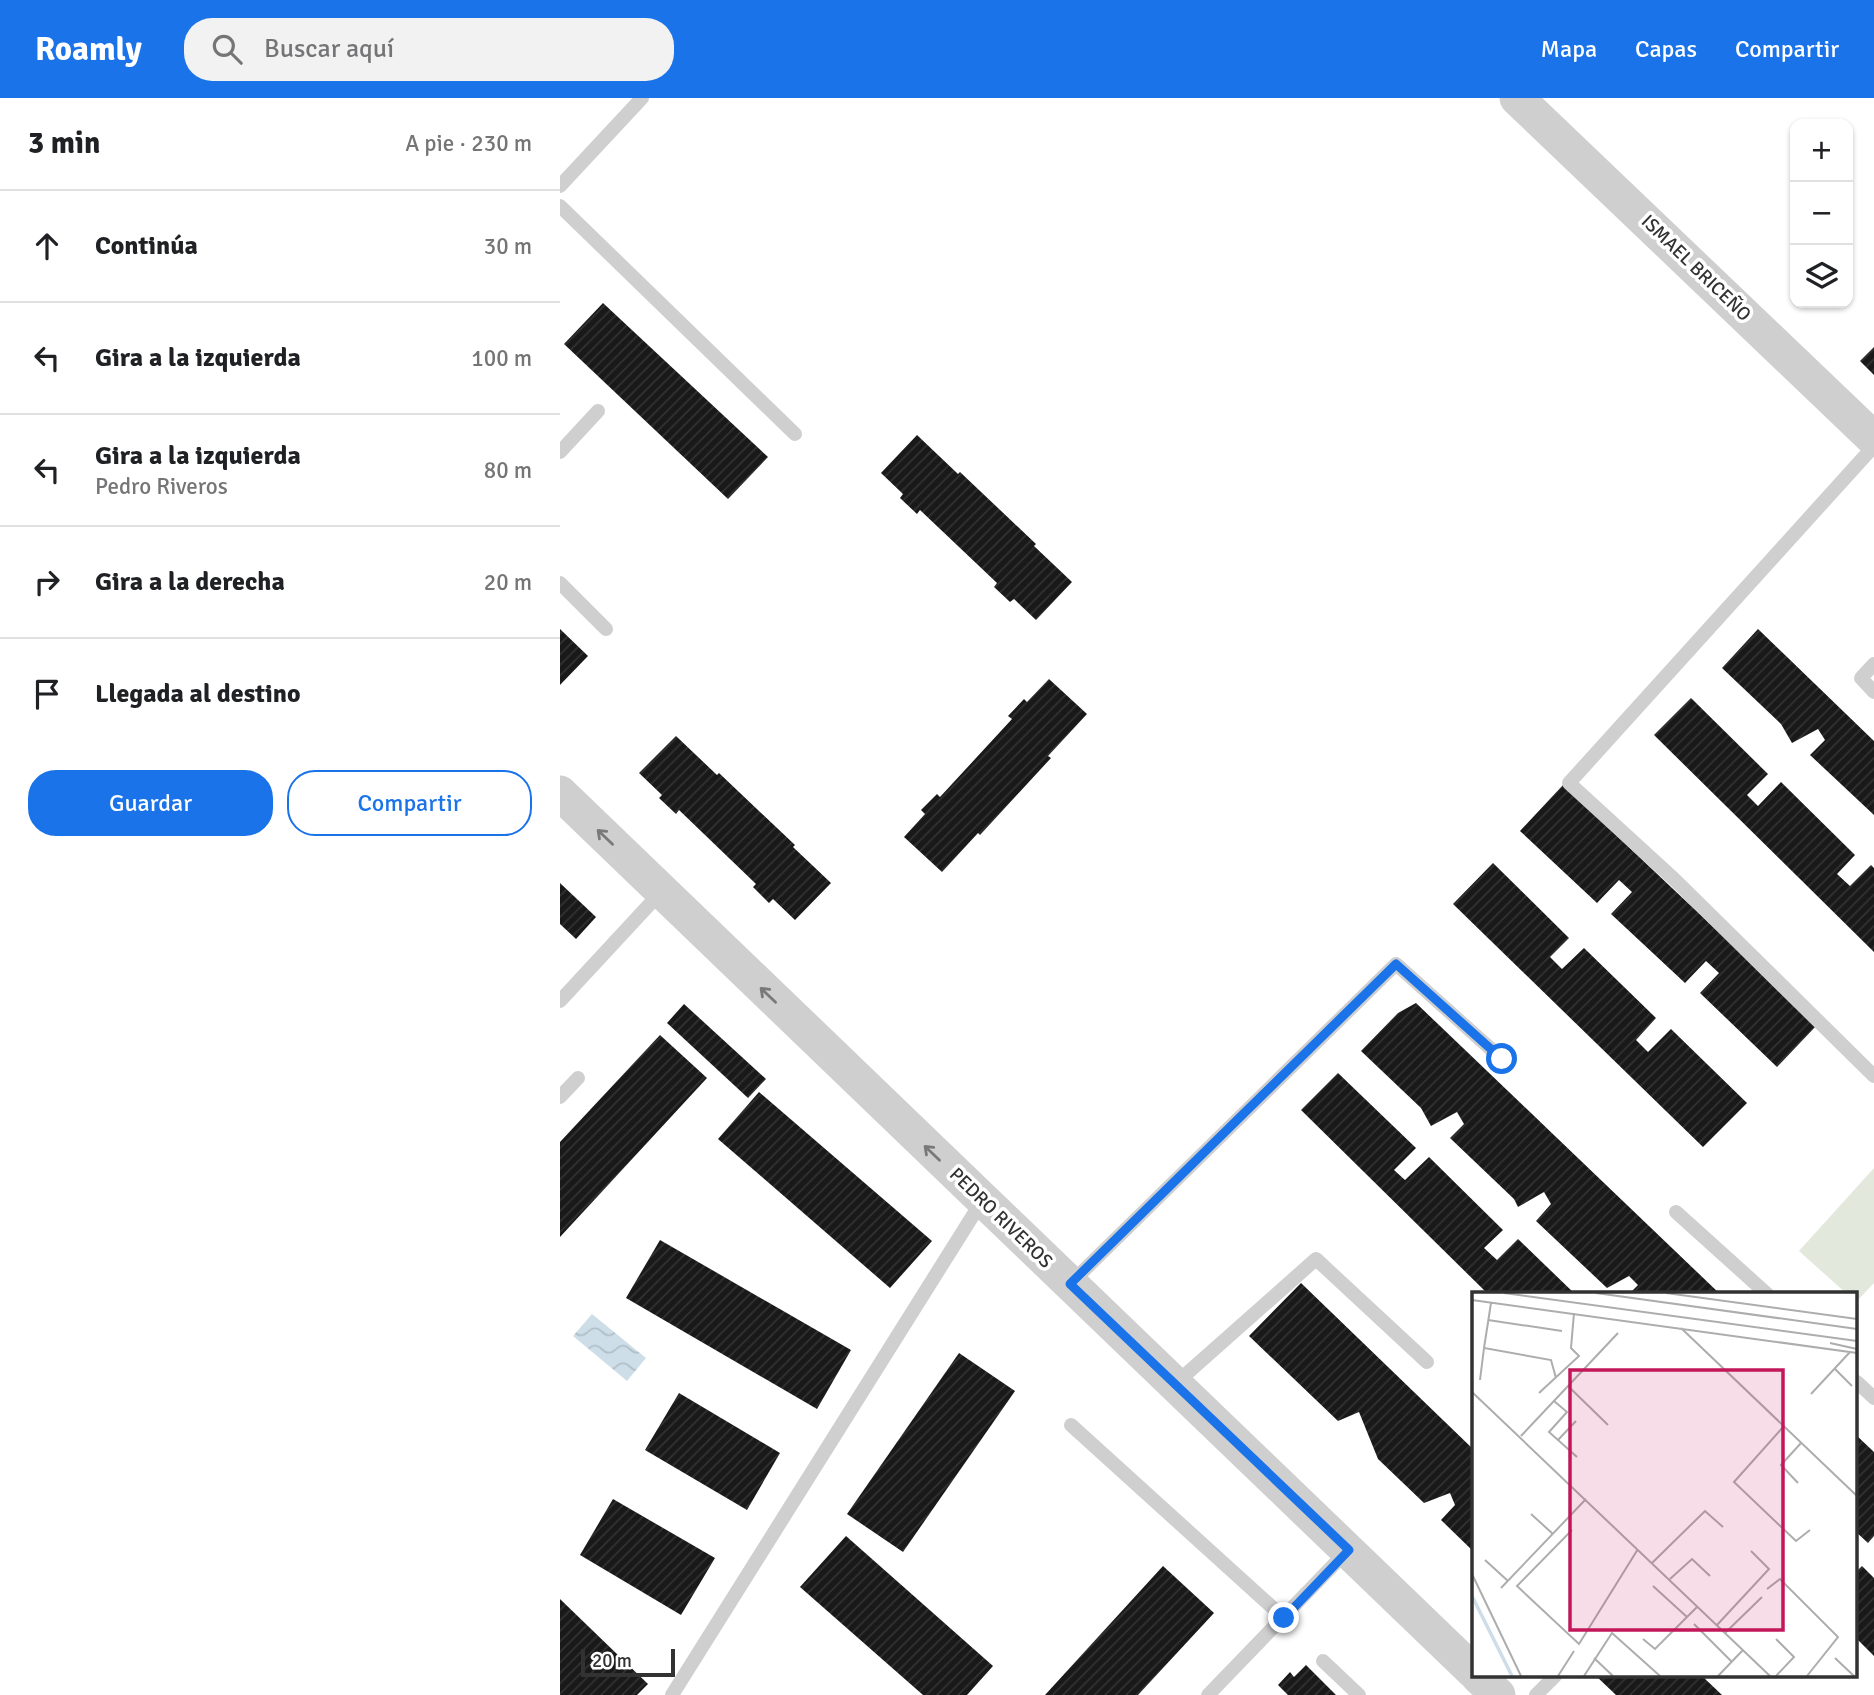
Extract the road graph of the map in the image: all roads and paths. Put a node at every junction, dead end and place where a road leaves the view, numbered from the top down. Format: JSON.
{"nodes":[{"id":1,"x":642,"y":98,"type":"edge"},
{"id":2,"x":1517,"y":98,"type":"edge"},
{"id":3,"x":560,"y":186,"type":"edge"},
{"id":4,"x":560,"y":206,"type":"edge"},
{"id":5,"x":598,"y":411,"type":"dead end"},
{"id":6,"x":795,"y":434,"type":"dead end"},
{"id":7,"x":1874,"y":439,"type":"edge"},
{"id":8,"x":1874,"y":446,"type":"edge"},
{"id":9,"x":560,"y":452,"type":"edge"},
{"id":10,"x":560,"y":583,"type":"edge"},
{"id":11,"x":606,"y":629,"type":"dead end"},
{"id":12,"x":1874,"y":664,"type":"edge"},
{"id":13,"x":1874,"y":692,"type":"edge"},
{"id":14,"x":560,"y":793,"type":"edge"},
{"id":15,"x":662,"y":892,"type":"junction"},
{"id":16,"x":560,"y":1001,"type":"edge"},
{"id":17,"x":1502,"y":1059,"type":"dead end"},
{"id":18,"x":1874,"y":1076,"type":"edge"},
{"id":19,"x":578,"y":1078,"type":"dead end"},
{"id":20,"x":560,"y":1097,"type":"edge"},
{"id":21,"x":982,"y":1201,"type":"junction"},
{"id":22,"x":1676,"y":1212,"type":"dead end"},
{"id":23,"x":1070,"y":1284,"type":"junction"},
{"id":24,"x":1765,"y":1292,"type":"edge"},
{"id":25,"x":1427,"y":1362,"type":"dead end"},
{"id":26,"x":1856,"y":1382,"type":"edge"},
{"id":27,"x":1175,"y":1384,"type":"junction"},
{"id":28,"x":1874,"y":1398,"type":"edge"},
{"id":29,"x":1071,"y":1425,"type":"dead end"},
{"id":30,"x":1349,"y":1550,"type":"junction"},
{"id":31,"x":1284,"y":1618,"type":"junction"},
{"id":32,"x":1324,"y":1661,"type":"dead end"},
{"id":33,"x":1472,"y":1667,"type":"edge"},
{"id":34,"x":1482,"y":1678,"type":"edge"},
{"id":35,"x":1553,"y":1678,"type":"edge"},
{"id":36,"x":672,"y":1695,"type":"edge"},
{"id":37,"x":1208,"y":1695,"type":"edge"},
{"id":38,"x":1359,"y":1695,"type":"edge"},
{"id":39,"x":1498,"y":1695,"type":"edge"},
{"id":40,"x":1536,"y":1695,"type":"edge"}],
"edges":[{"from":1,"to":3,"type":"lane"},
{"from":2,"to":7,"type":"street","name":"ISMAEL BRICEÑO"},
{"from":4,"to":6,"type":"lane"},
{"from":5,"to":9,"type":"lane"},
{"from":8,"to":18,"type":"lane"},
{"from":10,"to":11,"type":"lane"},
{"from":12,"to":13,"type":"lane"},
{"from":15,"to":14,"type":"street","name":"PEDRO RIVEROS","one_way":true},
{"from":15,"to":16,"type":"lane"},
{"from":21,"to":15,"type":"street","name":"PEDRO RIVEROS","one_way":true},
{"from":17,"to":23,"type":"lane"},
{"from":19,"to":20,"type":"lane"},
{"from":21,"to":23,"type":"street","name":"PEDRO RIVEROS"},
{"from":21,"to":36,"type":"lane"},
{"from":22,"to":24,"type":"lane"},
{"from":23,"to":27,"type":"street","name":"PEDRO RIVEROS"},
{"from":25,"to":27,"type":"lane"},
{"from":26,"to":28,"type":"lane"},
{"from":27,"to":30,"type":"street","name":"PEDRO RIVEROS"},
{"from":29,"to":31,"type":"lane"},
{"from":30,"to":31,"type":"lane"},
{"from":30,"to":33,"type":"street","name":"PEDRO RIVEROS"},
{"from":31,"to":37,"type":"lane"},
{"from":32,"to":38,"type":"lane"},
{"from":34,"to":39,"type":"street","name":"PEDRO RIVEROS"},
{"from":35,"to":40,"type":"lane"}]}
